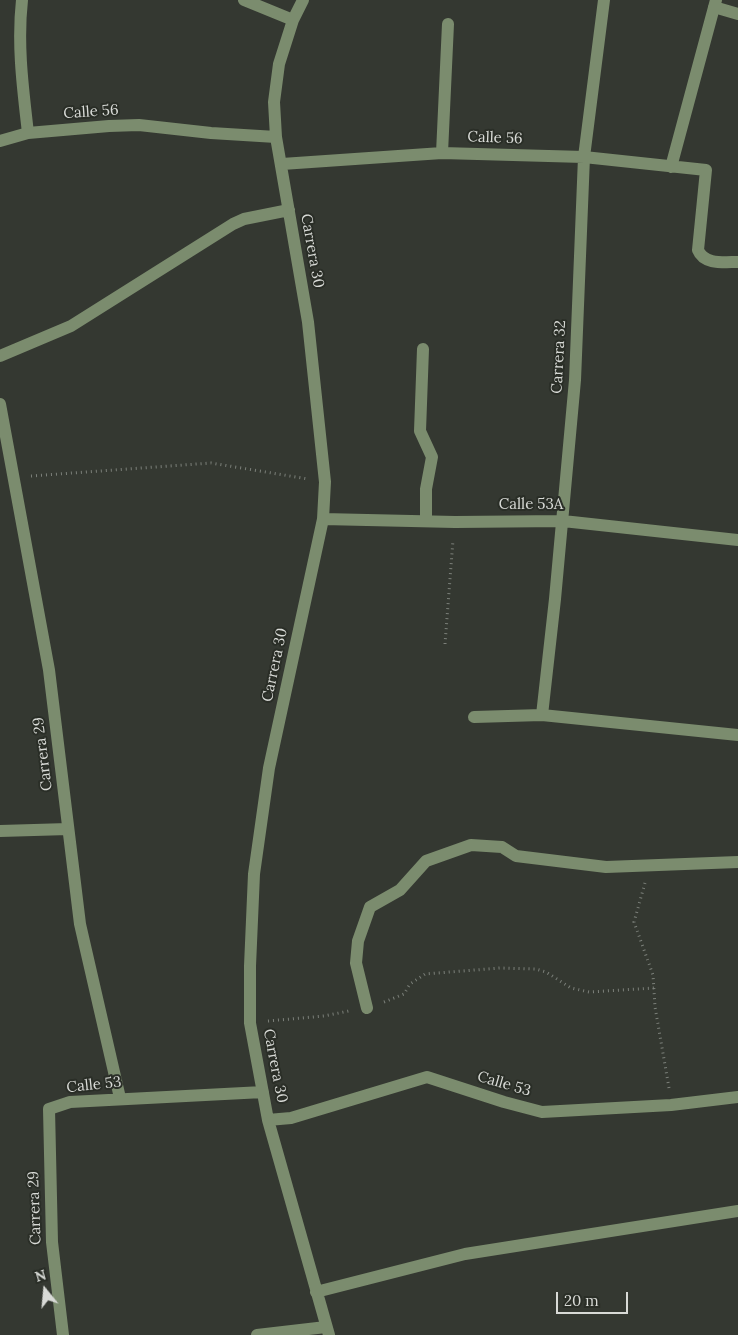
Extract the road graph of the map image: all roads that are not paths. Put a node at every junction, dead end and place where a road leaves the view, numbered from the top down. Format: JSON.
{"nodes":[{"id":1,"x":22,"y":0,"type":"edge"},
{"id":2,"x":244,"y":0,"type":"edge"},
{"id":3,"x":303,"y":0,"type":"edge"},
{"id":4,"x":604,"y":0,"type":"edge"},
{"id":5,"x":715,"y":4,"type":"edge"},
{"id":6,"x":738,"y":14,"type":"edge"},
{"id":7,"x":293,"y":20,"type":"junction"},
{"id":8,"x":448,"y":24,"type":"dead end"},
{"id":9,"x":28,"y":133,"type":"junction"},
{"id":10,"x":276,"y":136,"type":"junction"},
{"id":11,"x":0,"y":141,"type":"edge"},
{"id":12,"x":442,"y":152,"type":"junction"},
{"id":13,"x":584,"y":157,"type":"junction"},
{"id":14,"x":282,"y":164,"type":"junction"},
{"id":15,"x":671,"y":167,"type":"junction"},
{"id":16,"x":289,"y":210,"type":"junction"},
{"id":17,"x":738,"y":262,"type":"edge"},
{"id":18,"x":423,"y":349,"type":"dead end"},
{"id":19,"x":0,"y":356,"type":"edge"},
{"id":20,"x":0,"y":404,"type":"edge"},
{"id":21,"x":323,"y":519,"type":"junction"},
{"id":22,"x":426,"y":520,"type":"junction"},
{"id":23,"x":563,"y":521,"type":"junction"},
{"id":24,"x":738,"y":540,"type":"edge"},
{"id":25,"x":542,"y":715,"type":"junction"},
{"id":26,"x":474,"y":717,"type":"dead end"},
{"id":27,"x":738,"y":735,"type":"edge"},
{"id":28,"x":68,"y":829,"type":"junction"},
{"id":29,"x":0,"y":831,"type":"edge"},
{"id":30,"x":738,"y":862,"type":"edge"},
{"id":31,"x":367,"y":1008,"type":"road end"},
{"id":32,"x":263,"y":1092,"type":"junction"},
{"id":33,"x":738,"y":1097,"type":"edge"},
{"id":34,"x":120,"y":1098,"type":"junction"},
{"id":35,"x":49,"y":1109,"type":"joint"},
{"id":36,"x":268,"y":1120,"type":"junction"},
{"id":37,"x":738,"y":1211,"type":"edge"},
{"id":38,"x":316,"y":1292,"type":"junction"},
{"id":39,"x":328,"y":1331,"type":"edge"},
{"id":40,"x":63,"y":1335,"type":"edge"},
{"id":41,"x":257,"y":1335,"type":"edge"}],
"edges":[{"from":1,"to":9,"type":"street"},
{"from":2,"to":7,"type":"street"},
{"from":3,"to":7,"type":"street","name":"Carrera 30"},
{"from":4,"to":13,"type":"street","name":"Carrera 32"},
{"from":5,"to":6,"type":"street"},
{"from":5,"to":15,"type":"street"},
{"from":7,"to":10,"type":"street","name":"Carrera 30"},
{"from":8,"to":12,"type":"street"},
{"from":9,"to":10,"type":"street","name":"Calle 56"},
{"from":9,"to":11,"type":"street","name":"Calle 56"},
{"from":10,"to":14,"type":"street","name":"Carrera 30"},
{"from":12,"to":13,"type":"street","name":"Calle 56"},
{"from":12,"to":14,"type":"street","name":"Calle 56"},
{"from":13,"to":15,"type":"street","name":"Calle 56"},
{"from":13,"to":23,"type":"street","name":"Carrera 32"},
{"from":14,"to":16,"type":"street","name":"Carrera 30"},
{"from":15,"to":17,"type":"street","name":"Calle 56"},
{"from":16,"to":19,"type":"street"},
{"from":16,"to":21,"type":"street","name":"Carrera 30"},
{"from":18,"to":22,"type":"street"},
{"from":20,"to":28,"type":"street","name":"Carrera 29"},
{"from":21,"to":22,"type":"street","name":"Calle 53A"},
{"from":21,"to":32,"type":"street","name":"Carrera 30"},
{"from":22,"to":23,"type":"street","name":"Calle 53A"},
{"from":23,"to":24,"type":"street","name":"Calle 53A"},
{"from":23,"to":25,"type":"street","name":"Carrera 32"},
{"from":25,"to":26,"type":"street"},
{"from":25,"to":27,"type":"street"},
{"from":28,"to":29,"type":"street"},
{"from":28,"to":34,"type":"street","name":"Carrera 29"},
{"from":30,"to":31,"type":"street"},
{"from":32,"to":34,"type":"street","name":"Calle 53"},
{"from":32,"to":36,"type":"street","name":"Carrera 30"},
{"from":33,"to":36,"type":"street","name":"Calle 53"},
{"from":34,"to":35,"type":"street","name":"Calle 53"},
{"from":35,"to":40,"type":"street","name":"Carrera 29"},
{"from":36,"to":38,"type":"street","name":"Carrera 30"},
{"from":37,"to":38,"type":"street"},
{"from":38,"to":39,"type":"street","name":"Carrera 30"},
{"from":39,"to":41,"type":"street"}]}
